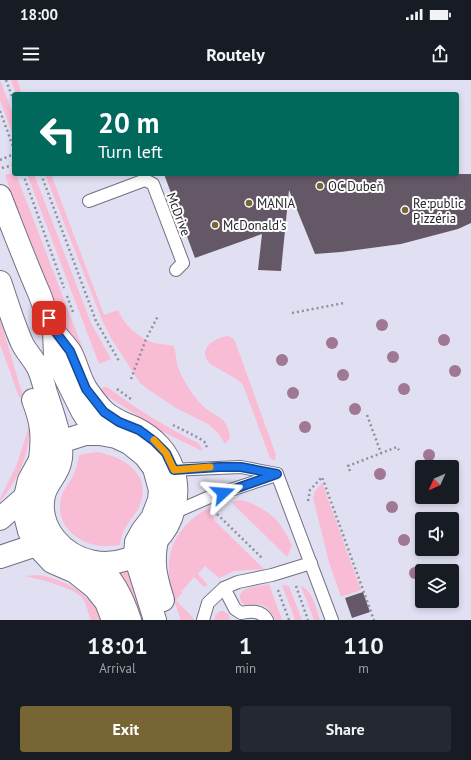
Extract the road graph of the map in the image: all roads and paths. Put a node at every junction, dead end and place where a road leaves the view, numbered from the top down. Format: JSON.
{"nodes":[{"id":1,"x":6,"y":80,"type":"edge"},
{"id":2,"x":12,"y":96,"type":"edge"},
{"id":3,"x":0,"y":112,"type":"edge"},
{"id":4,"x":12,"y":144,"type":"edge"},
{"id":5,"x":12,"y":155,"type":"edge"},
{"id":6,"x":0,"y":160,"type":"edge"},
{"id":7,"x":12,"y":166,"type":"edge"},
{"id":8,"x":2,"y":168,"type":"dead end"},
{"id":9,"x":24,"y":176,"type":"edge"},
{"id":10,"x":42,"y":176,"type":"edge"},
{"id":11,"x":0,"y":196,"type":"edge"},
{"id":12,"x":90,"y":201,"type":"dead end"},
{"id":13,"x":176,"y":270,"type":"dead end"},
{"id":14,"x":0,"y":282,"type":"edge"},
{"id":15,"x":344,"y":303,"type":"dead end"},
{"id":16,"x":292,"y":313,"type":"dead end"},
{"id":17,"x":73,"y":314,"type":"dead end"},
{"id":18,"x":158,"y":316,"type":"dead end"},
{"id":19,"x":54,"y":330,"type":"junction"},
{"id":20,"x":22,"y":344,"type":"junction"},
{"id":21,"x":119,"y":361,"type":"dead end"},
{"id":22,"x":131,"y":379,"type":"dead end"},
{"id":23,"x":111,"y":385,"type":"dead end"},
{"id":24,"x":135,"y":402,"type":"dead end"},
{"id":25,"x":367,"y":415,"type":"dead end"},
{"id":26,"x":169,"y":423,"type":"dead end"},
{"id":27,"x":100,"y":434,"type":"junction"},
{"id":28,"x":60,"y":442,"type":"junction"},
{"id":29,"x":399,"y":450,"type":"dead end"},
{"id":30,"x":381,"y":453,"type":"junction"},
{"id":31,"x":40,"y":460,"type":"junction"},
{"id":32,"x":209,"y":468,"type":"junction"},
{"id":33,"x":164,"y":469,"type":"junction"},
{"id":34,"x":350,"y":471,"type":"dead end"},
{"id":35,"x":277,"y":474,"type":"junction"},
{"id":36,"x":212,"y":496,"type":"junction"},
{"id":37,"x":25,"y":497,"type":"junction"},
{"id":38,"x":310,"y":508,"type":"dead end"},
{"id":39,"x":173,"y":513,"type":"junction"},
{"id":40,"x":0,"y":519,"type":"edge"},
{"id":41,"x":157,"y":540,"type":"junction"},
{"id":42,"x":36,"y":545,"type":"junction"},
{"id":43,"x":56,"y":554,"type":"junction"},
{"id":44,"x":135,"y":556,"type":"junction"},
{"id":45,"x":0,"y":557,"type":"edge"},
{"id":46,"x":264,"y":560,"type":"dead end"},
{"id":47,"x":94,"y":562,"type":"junction"},
{"id":48,"x":311,"y":563,"type":"junction"},
{"id":49,"x":0,"y":570,"type":"edge"},
{"id":50,"x":296,"y":585,"type":"dead end"},
{"id":51,"x":224,"y":588,"type":"junction"},
{"id":52,"x":113,"y":620,"type":"edge"},
{"id":53,"x":130,"y":620,"type":"edge"},
{"id":54,"x":155,"y":620,"type":"edge"},
{"id":55,"x":169,"y":620,"type":"edge"},
{"id":56,"x":203,"y":620,"type":"edge"},
{"id":57,"x":267,"y":620,"type":"edge"},
{"id":58,"x":308,"y":620,"type":"edge"},
{"id":59,"x":332,"y":620,"type":"edge"},
{"id":60,"x":374,"y":620,"type":"edge"}],
"edges":[{"from":1,"to":2,"type":"path"},
{"from":3,"to":4,"type":"path"},
{"from":5,"to":6,"type":"path"},
{"from":7,"to":8,"type":"path"},
{"from":9,"to":17,"type":"path"},
{"from":10,"to":21,"type":"path"},
{"from":11,"to":19,"type":"street"},
{"from":12,"to":13,"type":"lane","name":"McDrive"},
{"from":14,"to":20,"type":"street"},
{"from":15,"to":16,"type":"path"},
{"from":18,"to":22,"type":"path"},
{"from":19,"to":27,"type":"street"},
{"from":19,"to":33,"type":"street"},
{"from":20,"to":28,"type":"street"},
{"from":20,"to":31,"type":"street"},
{"from":23,"to":24,"type":"path"},
{"from":25,"to":30,"type":"path"},
{"from":26,"to":32,"type":"path"},
{"from":27,"to":28,"type":"street"},
{"from":27,"to":33,"type":"street"},
{"from":28,"to":31,"type":"street"},
{"from":28,"to":43,"type":"street"},
{"from":29,"to":30,"type":"path"},
{"from":30,"to":34,"type":"path"},
{"from":31,"to":37,"type":"street"},
{"from":32,"to":33,"type":"lane"},
{"from":32,"to":35,"type":"lane"},
{"from":33,"to":39,"type":"street"},
{"from":33,"to":44,"type":"street"},
{"from":35,"to":36,"type":"lane"},
{"from":35,"to":48,"type":"lane"},
{"from":36,"to":39,"type":"lane"},
{"from":36,"to":46,"type":"path"},
{"from":37,"to":40,"type":"street"},
{"from":37,"to":42,"type":"street"},
{"from":38,"to":60,"type":"path"},
{"from":39,"to":41,"type":"street"},
{"from":41,"to":44,"type":"street"},
{"from":41,"to":55,"type":"street"},
{"from":42,"to":43,"type":"street"},
{"from":42,"to":45,"type":"street"},
{"from":43,"to":47,"type":"street"},
{"from":43,"to":49,"type":"street"},
{"from":43,"to":52,"type":"street"},
{"from":44,"to":47,"type":"street"},
{"from":44,"to":54,"type":"street"},
{"from":47,"to":53,"type":"street"},
{"from":48,"to":51,"type":"lane"},
{"from":48,"to":59,"type":"lane"},
{"from":50,"to":58,"type":"path"},
{"from":51,"to":56,"type":"lane"},
{"from":51,"to":57,"type":"lane"}]}
